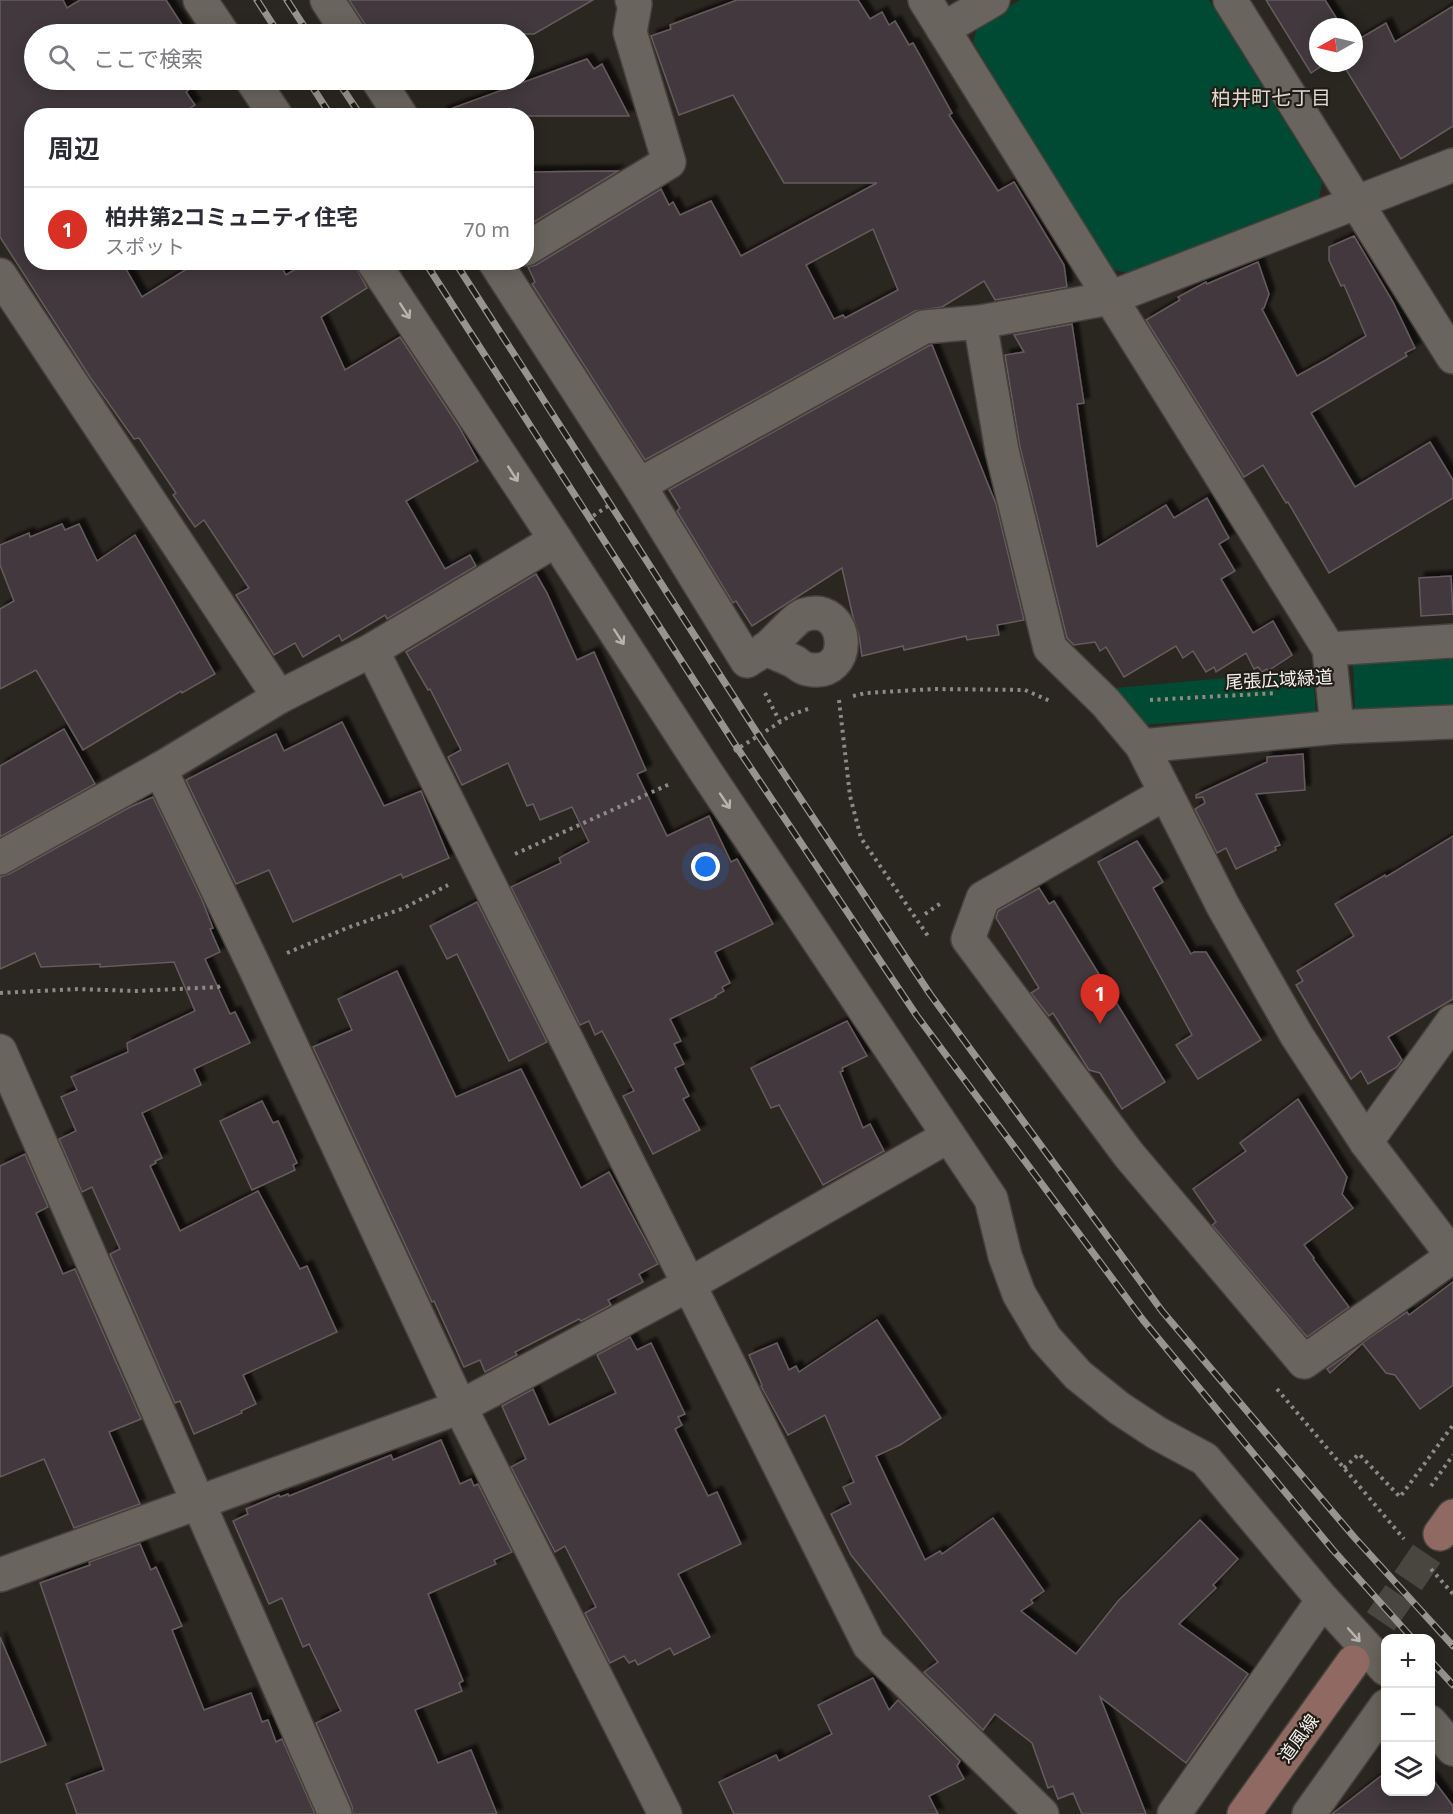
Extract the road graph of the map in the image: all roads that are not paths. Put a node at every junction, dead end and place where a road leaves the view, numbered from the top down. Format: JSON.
{"nodes":[{"id":1,"x":200,"y":0,"type":"edge"},
{"id":2,"x":327,"y":0,"type":"edge"},
{"id":3,"x":925,"y":0,"type":"edge"},
{"id":4,"x":993,"y":0,"type":"edge"},
{"id":5,"x":1230,"y":0,"type":"edge"},
{"id":6,"x":636,"y":1,"type":"edge"},
{"id":7,"x":216,"y":24,"type":"edge"},
{"id":8,"x":343,"y":24,"type":"edge"},
{"id":9,"x":943,"y":29,"type":"junction"},
{"id":10,"x":259,"y":90,"type":"edge"},
{"id":11,"x":384,"y":90,"type":"edge"},
{"id":12,"x":271,"y":108,"type":"edge"},
{"id":13,"x":396,"y":108,"type":"edge"},
{"id":14,"x":1453,"y":165,"type":"edge"},
{"id":15,"x":1357,"y":202,"type":"junction"},
{"id":16,"x":534,"y":244,"type":"edge"},
{"id":17,"x":378,"y":270,"type":"edge"},
{"id":18,"x":503,"y":270,"type":"edge"},
{"id":19,"x":0,"y":275,"type":"edge"},
{"id":20,"x":1110,"y":298,"type":"junction"},
{"id":21,"x":980,"y":322,"type":"junction"},
{"id":22,"x":1453,"y":357,"type":"edge"},
{"id":23,"x":639,"y":485,"type":"junction"},
{"id":24,"x":556,"y":540,"type":"junction"},
{"id":25,"x":1453,"y":640,"type":"edge"},
{"id":26,"x":765,"y":649,"type":"dead end"},
{"id":27,"x":1329,"y":649,"type":"junction"},
{"id":28,"x":372,"y":650,"type":"junction"},
{"id":29,"x":279,"y":697,"type":"junction"},
{"id":30,"x":1453,"y":722,"type":"edge"},
{"id":31,"x":1337,"y":727,"type":"junction"},
{"id":32,"x":1142,"y":746,"type":"junction"},
{"id":33,"x":160,"y":769,"type":"junction"},
{"id":34,"x":1166,"y":793,"type":"junction"},
{"id":35,"x":0,"y":858,"type":"edge"},
{"id":36,"x":1453,"y":1022,"type":"edge"},
{"id":37,"x":0,"y":1051,"type":"edge"},
{"id":38,"x":947,"y":1137,"type":"junction"},
{"id":39,"x":1366,"y":1142,"type":"junction"},
{"id":40,"x":1453,"y":1256,"type":"edge"},
{"id":41,"x":690,"y":1284,"type":"junction"},
{"id":42,"x":459,"y":1407,"type":"junction"},
{"id":43,"x":198,"y":1501,"type":"junction"},
{"id":44,"x":0,"y":1575,"type":"edge"},
{"id":45,"x":1323,"y":1600,"type":"junction"},
{"id":46,"x":1353,"y":1662,"type":"tunnel mouth"},
{"id":47,"x":1381,"y":1664,"type":"edge"},
{"id":48,"x":1381,"y":1713,"type":"edge"},
{"id":49,"x":1435,"y":1727,"type":"edge"},
{"id":50,"x":1453,"y":1749,"type":"edge"},
{"id":51,"x":335,"y":1814,"type":"edge"},
{"id":52,"x":665,"y":1814,"type":"edge"},
{"id":53,"x":1042,"y":1814,"type":"edge"},
{"id":54,"x":1174,"y":1814,"type":"edge"},
{"id":55,"x":1244,"y":1814,"type":"edge"},
{"id":56,"x":1309,"y":1814,"type":"edge"}],
"edges":[{"from":1,"to":7,"type":"street"},
{"from":2,"to":8,"type":"street"},
{"from":3,"to":9,"type":"street"},
{"from":4,"to":9,"type":"street"},
{"from":5,"to":15,"type":"street"},
{"from":6,"to":16,"type":"street"},
{"from":9,"to":20,"type":"street"},
{"from":10,"to":12,"type":"street"},
{"from":11,"to":13,"type":"street"},
{"from":14,"to":15,"type":"street"},
{"from":15,"to":20,"type":"street"},
{"from":15,"to":22,"type":"street"},
{"from":17,"to":24,"type":"street","one_way":true},
{"from":18,"to":23,"type":"street"},
{"from":19,"to":29,"type":"street"},
{"from":20,"to":21,"type":"street"},
{"from":20,"to":27,"type":"street"},
{"from":21,"to":23,"type":"street"},
{"from":21,"to":32,"type":"street"},
{"from":23,"to":26,"type":"street"},
{"from":24,"to":28,"type":"street"},
{"from":24,"to":38,"type":"street","one_way":true},
{"from":25,"to":27,"type":"street"},
{"from":27,"to":31,"type":"street"},
{"from":28,"to":29,"type":"street"},
{"from":28,"to":41,"type":"street"},
{"from":29,"to":33,"type":"street"},
{"from":30,"to":31,"type":"street"},
{"from":31,"to":32,"type":"street"},
{"from":32,"to":34,"type":"street"},
{"from":33,"to":35,"type":"street"},
{"from":33,"to":42,"type":"street"},
{"from":34,"to":39,"type":"street"},
{"from":34,"to":40,"type":"street"},
{"from":36,"to":39,"type":"street"},
{"from":37,"to":43,"type":"street"},
{"from":38,"to":41,"type":"street"},
{"from":38,"to":45,"type":"street"},
{"from":39,"to":40,"type":"street"},
{"from":41,"to":42,"type":"street"},
{"from":41,"to":53,"type":"street"},
{"from":42,"to":43,"type":"street"},
{"from":42,"to":52,"type":"street"},
{"from":43,"to":44,"type":"street"},
{"from":43,"to":51,"type":"street"},
{"from":45,"to":47,"type":"street","one_way":true},
{"from":45,"to":54,"type":"street"},
{"from":46,"to":55,"type":"street","name":"道風線"},
{"from":48,"to":56,"type":"street"},
{"from":49,"to":50,"type":"street"}]}
